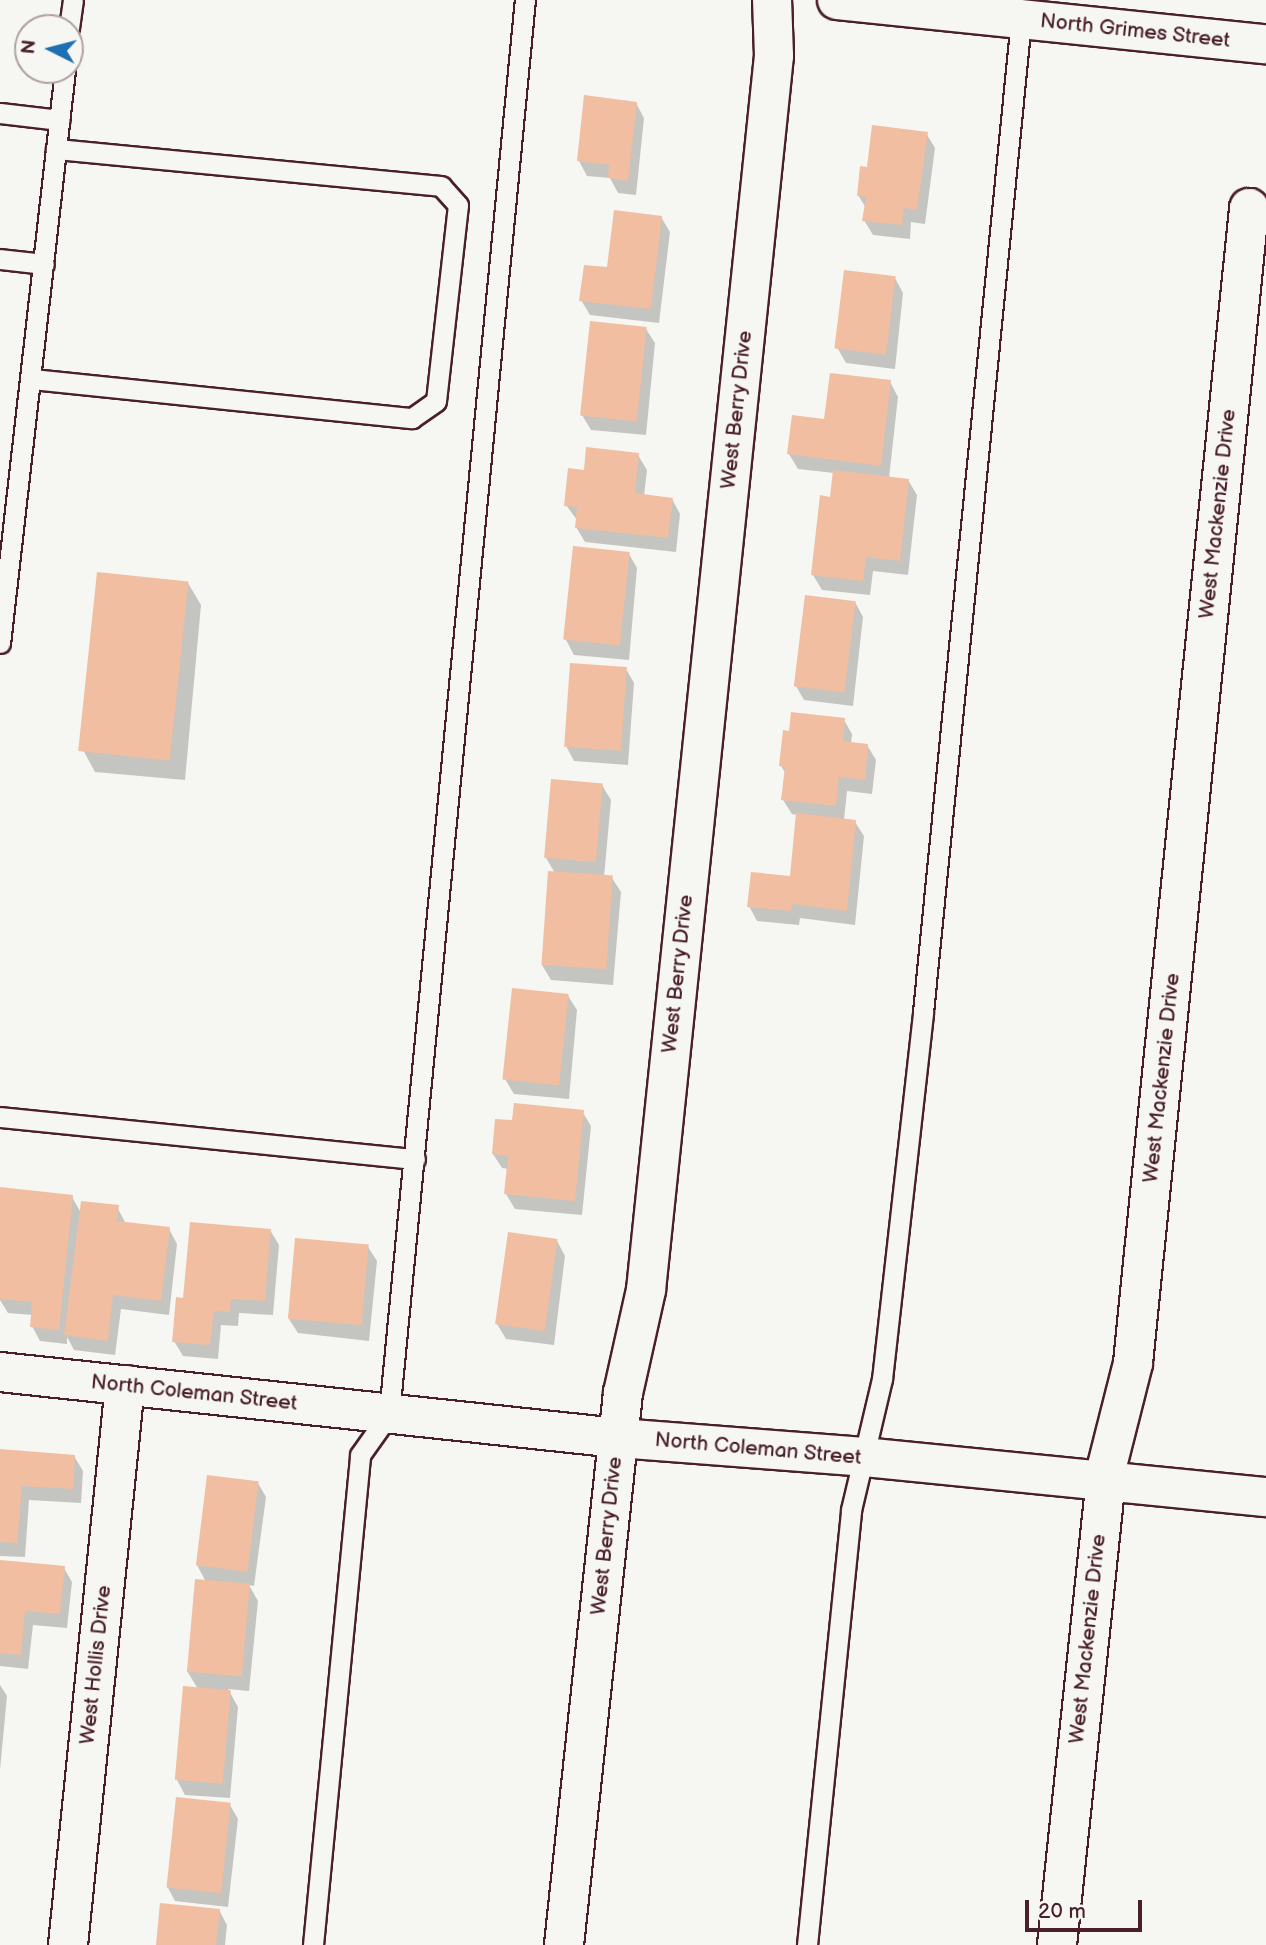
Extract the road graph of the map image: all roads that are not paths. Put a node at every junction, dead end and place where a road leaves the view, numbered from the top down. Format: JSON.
{"nodes":[{"id":1,"x":525,"y":0,"type":"edge"},
{"id":2,"x":772,"y":0,"type":"edge"},
{"id":3,"x":837,"y":0,"type":"edge"},
{"id":4,"x":1021,"y":19,"type":"junction"},
{"id":5,"x":1266,"y":44,"type":"edge"},
{"id":6,"x":64,"y":84,"type":"edge"},
{"id":7,"x":0,"y":113,"type":"edge"},
{"id":8,"x":60,"y":120,"type":"junction"},
{"id":9,"x":57,"y":149,"type":"junction"},
{"id":10,"x":1249,"y":208,"type":"dead end"},
{"id":11,"x":0,"y":259,"type":"edge"},
{"id":12,"x":44,"y":264,"type":"junction"},
{"id":13,"x":32,"y":379,"type":"junction"},
{"id":14,"x":0,"y":643,"type":"edge"},
{"id":15,"x":0,"y":1117,"type":"edge"},
{"id":16,"x":415,"y":1159,"type":"junction"},
{"id":17,"x":0,"y":1372,"type":"edge"},
{"id":18,"x":125,"y":1385,"type":"junction"},
{"id":19,"x":389,"y":1414,"type":"junction"},
{"id":20,"x":618,"y":1438,"type":"junction"},
{"id":21,"x":864,"y":1457,"type":"junction"},
{"id":22,"x":1105,"y":1481,"type":"junction"},
{"id":23,"x":1266,"y":1497,"type":"edge"},
{"id":24,"x":68,"y":1945,"type":"edge"},
{"id":25,"x":313,"y":1945,"type":"edge"},
{"id":26,"x":564,"y":1945,"type":"edge"},
{"id":27,"x":807,"y":1945,"type":"edge"},
{"id":28,"x":1056,"y":1945,"type":"edge"}],
"edges":[{"from":1,"to":16,"type":"lane"},
{"from":2,"to":20,"type":"street","name":"West Berry Drive"},
{"from":3,"to":4,"type":"street","name":"North Grimes Street"},
{"from":4,"to":5,"type":"street","name":"North Grimes Street"},
{"from":4,"to":21,"type":"lane"},
{"from":6,"to":8,"type":"lane"},
{"from":7,"to":8,"type":"lane"},
{"from":8,"to":9,"type":"lane"},
{"from":9,"to":12,"type":"lane"},
{"from":9,"to":13,"type":"lane"},
{"from":10,"to":22,"type":"street","name":"West Mackenzie Drive"},
{"from":11,"to":12,"type":"lane"},
{"from":12,"to":13,"type":"lane"},
{"from":13,"to":14,"type":"lane"},
{"from":15,"to":16,"type":"lane"},
{"from":16,"to":19,"type":"lane"},
{"from":17,"to":18,"type":"street","name":"North Coleman Street"},
{"from":18,"to":19,"type":"street","name":"North Coleman Street"},
{"from":18,"to":24,"type":"street","name":"West Hollis Drive"},
{"from":19,"to":20,"type":"street","name":"North Coleman Street"},
{"from":19,"to":25,"type":"lane"},
{"from":20,"to":21,"type":"street","name":"North Coleman Street"},
{"from":20,"to":26,"type":"street","name":"West Berry Drive"},
{"from":21,"to":22,"type":"street","name":"North Coleman Street"},
{"from":21,"to":27,"type":"lane"},
{"from":22,"to":23,"type":"street","name":"North Coleman Street"},
{"from":22,"to":28,"type":"street","name":"West Mackenzie Drive"}]}
